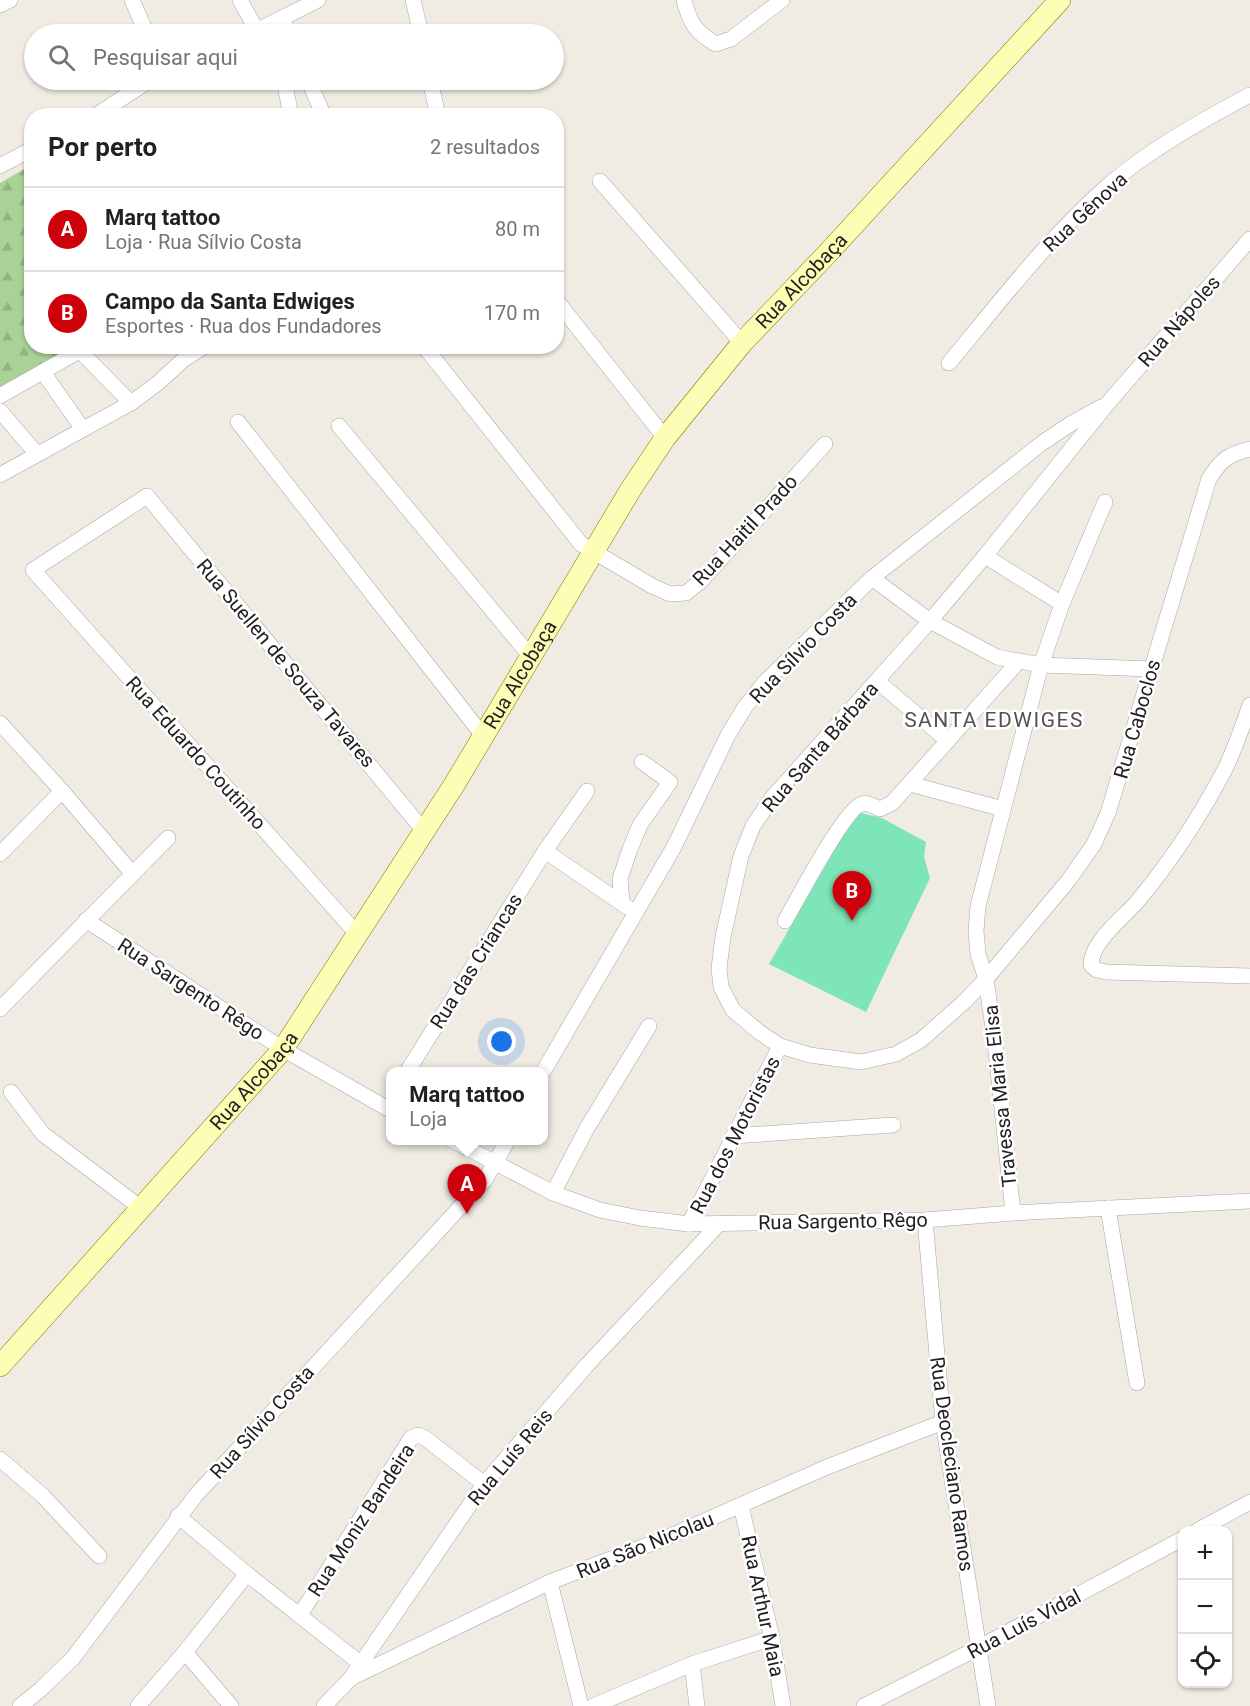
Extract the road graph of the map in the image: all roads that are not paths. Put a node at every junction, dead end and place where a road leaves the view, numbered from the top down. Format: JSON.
{"nodes":[{"id":1,"x":10,"y":0,"type":"edge"},
{"id":2,"x":132,"y":0,"type":"edge"},
{"id":3,"x":240,"y":0,"type":"edge"},
{"id":4,"x":318,"y":0,"type":"edge"},
{"id":5,"x":413,"y":0,"type":"edge"},
{"id":6,"x":684,"y":0,"type":"edge"},
{"id":7,"x":782,"y":0,"type":"edge"},
{"id":8,"x":1060,"y":0,"type":"edge"},
{"id":9,"x":0,"y":4,"type":"edge"},
{"id":10,"x":143,"y":24,"type":"edge"},
{"id":11,"x":261,"y":24,"type":"edge"},
{"id":12,"x":274,"y":24,"type":"edge"},
{"id":13,"x":419,"y":24,"type":"edge"},
{"id":14,"x":135,"y":90,"type":"edge"},
{"id":15,"x":286,"y":90,"type":"edge"},
{"id":16,"x":313,"y":90,"type":"edge"},
{"id":17,"x":432,"y":90,"type":"edge"},
{"id":18,"x":1249,"y":97,"type":"edge"},
{"id":19,"x":107,"y":108,"type":"edge"},
{"id":20,"x":289,"y":108,"type":"edge"},
{"id":21,"x":321,"y":108,"type":"edge"},
{"id":22,"x":436,"y":108,"type":"edge"},
{"id":23,"x":24,"y":153,"type":"edge"},
{"id":24,"x":0,"y":165,"type":"edge"},
{"id":25,"x":600,"y":181,"type":"dead end"},
{"id":26,"x":1250,"y":239,"type":"edge"},
{"id":27,"x":564,"y":310,"type":"edge"},
{"id":28,"x":742,"y":343,"type":"junction"},
{"id":29,"x":75,"y":354,"type":"edge"},
{"id":30,"x":88,"y":354,"type":"edge"},
{"id":31,"x":192,"y":354,"type":"edge"},
{"id":32,"x":430,"y":354,"type":"edge"},
{"id":33,"x":949,"y":363,"type":"dead end"},
{"id":34,"x":43,"y":372,"type":"junction"},
{"id":35,"x":0,"y":396,"type":"edge"},
{"id":36,"x":131,"y":403,"type":"junction"},
{"id":37,"x":1108,"y":403,"type":"junction"},
{"id":38,"x":0,"y":411,"type":"edge"},
{"id":39,"x":238,"y":422,"type":"dead end"},
{"id":40,"x":339,"y":426,"type":"dead end"},
{"id":41,"x":82,"y":428,"type":"junction"},
{"id":42,"x":665,"y":438,"type":"junction"},
{"id":43,"x":825,"y":444,"type":"dead end"},
{"id":44,"x":1250,"y":448,"type":"edge"},
{"id":45,"x":37,"y":454,"type":"junction"},
{"id":46,"x":0,"y":475,"type":"edge"},
{"id":47,"x":147,"y":496,"type":"joint"},
{"id":48,"x":1105,"y":502,"type":"dead end"},
{"id":49,"x":594,"y":552,"type":"junction"},
{"id":50,"x":986,"y":556,"type":"junction"},
{"id":51,"x":872,"y":578,"type":"junction"},
{"id":52,"x":1062,"y":604,"type":"junction"},
{"id":53,"x":930,"y":621,"type":"junction"},
{"id":54,"x":531,"y":657,"type":"junction"},
{"id":55,"x":1018,"y":662,"type":"junction"},
{"id":56,"x":1041,"y":664,"type":"junction"},
{"id":57,"x":1152,"y":669,"type":"junction"},
{"id":58,"x":877,"y":681,"type":"junction"},
{"id":59,"x":1250,"y":705,"type":"edge"},
{"id":60,"x":3,"y":732,"type":"edge"},
{"id":61,"x":484,"y":737,"type":"junction"},
{"id":62,"x":948,"y":741,"type":"junction"},
{"id":63,"x":642,"y":762,"type":"dead end"},
{"id":64,"x":909,"y":784,"type":"junction"},
{"id":65,"x":62,"y":791,"type":"junction"},
{"id":66,"x":587,"y":791,"type":"dead end"},
{"id":67,"x":1003,"y":809,"type":"junction"},
{"id":68,"x":424,"y":831,"type":"junction"},
{"id":69,"x":168,"y":838,"type":"dead end"},
{"id":70,"x":545,"y":851,"type":"junction"},
{"id":71,"x":0,"y":854,"type":"edge"},
{"id":72,"x":132,"y":873,"type":"junction"},
{"id":73,"x":622,"y":903,"type":"junction"},
{"id":74,"x":635,"y":912,"type":"junction"},
{"id":75,"x":86,"y":920,"type":"junction"},
{"id":76,"x":785,"y":921,"type":"dead end"},
{"id":77,"x":358,"y":935,"type":"junction"},
{"id":78,"x":1250,"y":976,"type":"edge"},
{"id":79,"x":986,"y":979,"type":"junction"},
{"id":80,"x":0,"y":1009,"type":"edge"},
{"id":81,"x":649,"y":1026,"type":"dead end"},
{"id":82,"x":780,"y":1046,"type":"junction"},
{"id":83,"x":283,"y":1049,"type":"junction"},
{"id":84,"x":410,"y":1067,"type":"edge"},
{"id":85,"x":545,"y":1067,"type":"edge"},
{"id":86,"x":11,"y":1092,"type":"dead end"},
{"id":87,"x":386,"y":1104,"type":"edge"},
{"id":88,"x":893,"y":1125,"type":"dead end"},
{"id":89,"x":733,"y":1136,"type":"junction"},
{"id":90,"x":461,"y":1145,"type":"edge"},
{"id":91,"x":506,"y":1145,"type":"edge"},
{"id":92,"x":496,"y":1164,"type":"junction"},
{"id":93,"x":553,"y":1192,"type":"junction"},
{"id":94,"x":1250,"y":1201,"type":"edge"},
{"id":95,"x":141,"y":1208,"type":"junction"},
{"id":96,"x":1108,"y":1208,"type":"junction"},
{"id":97,"x":1013,"y":1213,"type":"junction"},
{"id":98,"x":925,"y":1220,"type":"junction"},
{"id":99,"x":689,"y":1224,"type":"junction"},
{"id":100,"x":718,"y":1225,"type":"junction"},
{"id":101,"x":0,"y":1366,"type":"edge"},
{"id":102,"x":1137,"y":1383,"type":"dead end"},
{"id":103,"x":943,"y":1422,"type":"junction"},
{"id":104,"x":0,"y":1460,"type":"edge"},
{"id":105,"x":484,"y":1484,"type":"junction"},
{"id":106,"x":1250,"y":1502,"type":"edge"},
{"id":107,"x":741,"y":1506,"type":"junction"},
{"id":108,"x":178,"y":1516,"type":"junction"},
{"id":109,"x":1205,"y":1526,"type":"edge"},
{"id":110,"x":1178,"y":1541,"type":"edge"},
{"id":111,"x":99,"y":1556,"type":"dead end"},
{"id":112,"x":247,"y":1574,"type":"junction"},
{"id":113,"x":550,"y":1582,"type":"junction"},
{"id":114,"x":300,"y":1615,"type":"junction"},
{"id":115,"x":772,"y":1638,"type":"junction"},
{"id":116,"x":978,"y":1648,"type":"junction"},
{"id":117,"x":185,"y":1652,"type":"junction"},
{"id":118,"x":361,"y":1664,"type":"junction"},
{"id":119,"x":692,"y":1665,"type":"junction"},
{"id":120,"x":351,"y":1678,"type":"junction"},
{"id":121,"x":340,"y":1701,"type":"edge"},
{"id":122,"x":599,"y":1705,"type":"edge"},
{"id":123,"x":20,"y":1706,"type":"edge"},
{"id":124,"x":138,"y":1706,"type":"edge"},
{"id":125,"x":231,"y":1706,"type":"edge"},
{"id":126,"x":324,"y":1706,"type":"edge"},
{"id":127,"x":581,"y":1706,"type":"edge"},
{"id":128,"x":697,"y":1706,"type":"edge"},
{"id":129,"x":783,"y":1706,"type":"edge"},
{"id":130,"x":864,"y":1706,"type":"edge"},
{"id":131,"x":988,"y":1706,"type":"edge"}],
"edges":[{"from":1,"to":9,"type":"street"},
{"from":2,"to":10,"type":"street"},
{"from":3,"to":11,"type":"street"},
{"from":4,"to":12,"type":"street"},
{"from":5,"to":13,"type":"street"},
{"from":6,"to":7,"type":"street"},
{"from":8,"to":28,"type":"main road","name":"Rua Alcobaça"},
{"from":14,"to":19,"type":"street"},
{"from":15,"to":20,"type":"street"},
{"from":16,"to":21,"type":"street"},
{"from":17,"to":22,"type":"street"},
{"from":18,"to":33,"type":"street","name":"Rua Gênova"},
{"from":23,"to":24,"type":"street"},
{"from":25,"to":28,"type":"street"},
{"from":26,"to":37,"type":"street","name":"Rua Nápoles"},
{"from":27,"to":42,"type":"street"},
{"from":28,"to":42,"type":"main road","name":"Rua Alcobaça"},
{"from":29,"to":34,"type":"street"},
{"from":30,"to":36,"type":"street"},
{"from":31,"to":36,"type":"street"},
{"from":32,"to":49,"type":"street"},
{"from":34,"to":35,"type":"street"},
{"from":34,"to":41,"type":"street"},
{"from":36,"to":41,"type":"street"},
{"from":37,"to":50,"type":"street","name":"Rua Santa Bárbara"},
{"from":37,"to":51,"type":"street","name":"Rua Sílvio Costa"},
{"from":38,"to":45,"type":"street"},
{"from":39,"to":61,"type":"street"},
{"from":40,"to":54,"type":"street"},
{"from":41,"to":45,"type":"street"},
{"from":42,"to":49,"type":"main road","name":"Rua Alcobaça"},
{"from":43,"to":49,"type":"street","name":"Rua Haitil Prado"},
{"from":44,"to":57,"type":"street","name":"Rua Caboclos"},
{"from":45,"to":46,"type":"street"},
{"from":47,"to":68,"type":"street","name":"Rua Suellen de Souza Tavares"},
{"from":47,"to":77,"type":"street","name":"Rua Eduardo Coutinho"},
{"from":48,"to":52,"type":"street","name":"Travessa Maria Elisa"},
{"from":49,"to":54,"type":"main road","name":"Rua Alcobaça"},
{"from":50,"to":52,"type":"street"},
{"from":50,"to":53,"type":"street","name":"Rua Santa Bárbara"},
{"from":51,"to":53,"type":"street"},
{"from":51,"to":74,"type":"street","name":"Rua Sílvio Costa"},
{"from":52,"to":56,"type":"street","name":"Travessa Maria Elisa"},
{"from":53,"to":55,"type":"street"},
{"from":53,"to":58,"type":"street","name":"Rua Santa Bárbara"},
{"from":54,"to":61,"type":"main road","name":"Rua Alcobaça"},
{"from":55,"to":56,"type":"street"},
{"from":55,"to":62,"type":"street"},
{"from":56,"to":57,"type":"street"},
{"from":56,"to":67,"type":"street","name":"Travessa Maria Elisa"},
{"from":57,"to":79,"type":"street","name":"Rua Caboclos"},
{"from":58,"to":62,"type":"street"},
{"from":58,"to":82,"type":"street","name":"Rua Santa Bárbara"},
{"from":59,"to":78,"type":"street"},
{"from":60,"to":65,"type":"street"},
{"from":61,"to":68,"type":"main road","name":"Rua Alcobaça"},
{"from":62,"to":64,"type":"street"},
{"from":63,"to":73,"type":"street"},
{"from":64,"to":67,"type":"street"},
{"from":64,"to":76,"type":"street"},
{"from":65,"to":71,"type":"street"},
{"from":65,"to":72,"type":"street"},
{"from":66,"to":70,"type":"street","name":"Rua das Criancas"},
{"from":67,"to":79,"type":"street","name":"Travessa Maria Elisa"},
{"from":68,"to":77,"type":"main road","name":"Rua Alcobaça"},
{"from":69,"to":72,"type":"street"},
{"from":70,"to":73,"type":"street"},
{"from":70,"to":84,"type":"street","name":"Rua das Criancas"},
{"from":72,"to":75,"type":"street"},
{"from":73,"to":74,"type":"street"},
{"from":74,"to":85,"type":"street","name":"Rua Sílvio Costa"},
{"from":75,"to":80,"type":"street"},
{"from":75,"to":83,"type":"street","name":"Rua Sargento Rêgo"},
{"from":77,"to":83,"type":"main road","name":"Rua Alcobaça"},
{"from":79,"to":82,"type":"street","name":"Rua Santa Bárbara"},
{"from":79,"to":97,"type":"street","name":"Travessa Maria Elisa"},
{"from":81,"to":93,"type":"street"},
{"from":82,"to":89,"type":"street","name":"Rua dos Motoristas"},
{"from":83,"to":87,"type":"street","name":"Rua Sargento Rêgo"},
{"from":83,"to":95,"type":"main road","name":"Rua Alcobaça"},
{"from":86,"to":95,"type":"street"},
{"from":88,"to":89,"type":"street"},
{"from":89,"to":99,"type":"street","name":"Rua dos Motoristas"},
{"from":90,"to":92,"type":"street","name":"Rua Sargento Rêgo"},
{"from":91,"to":92,"type":"street","name":"Rua Sílvio Costa"},
{"from":92,"to":93,"type":"street","name":"Rua Sargento Rêgo"},
{"from":92,"to":108,"type":"street","name":"Rua Sílvio Costa"},
{"from":93,"to":99,"type":"street","name":"Rua Sargento Rêgo"},
{"from":94,"to":96,"type":"street","name":"Rua Sargento Rêgo"},
{"from":95,"to":101,"type":"main road","name":"Rua Alcobaça"},
{"from":96,"to":97,"type":"street","name":"Rua Sargento Rêgo"},
{"from":96,"to":102,"type":"street"},
{"from":97,"to":98,"type":"street","name":"Rua Sargento Rêgo"},
{"from":98,"to":100,"type":"street","name":"Rua Sargento Rêgo"},
{"from":98,"to":103,"type":"street","name":"Rua Deocleciano Ramos"},
{"from":99,"to":100,"type":"street","name":"Rua Sargento Rêgo"},
{"from":100,"to":105,"type":"street","name":"Rua Luís Reis"},
{"from":103,"to":107,"type":"street","name":"Rua São Nicolau"},
{"from":103,"to":116,"type":"street","name":"Rua Deocleciano Ramos"},
{"from":104,"to":111,"type":"street"},
{"from":105,"to":114,"type":"street","name":"Rua Moniz Bandeira"},
{"from":105,"to":118,"type":"street","name":"Rua Luís Reis"},
{"from":106,"to":109,"type":"street"},
{"from":107,"to":113,"type":"street","name":"Rua São Nicolau"},
{"from":107,"to":115,"type":"street","name":"Rua Arthur Maia"},
{"from":108,"to":112,"type":"street"},
{"from":108,"to":123,"type":"street","name":"Rua Sílvio Costa"},
{"from":110,"to":116,"type":"street","name":"Rua Luís Vidal"},
{"from":112,"to":114,"type":"street"},
{"from":112,"to":117,"type":"street"},
{"from":113,"to":120,"type":"street","name":"Rua São Nicolau"},
{"from":113,"to":127,"type":"street"},
{"from":114,"to":118,"type":"street"},
{"from":115,"to":119,"type":"street"},
{"from":115,"to":129,"type":"street","name":"Rua Arthur Maia"},
{"from":116,"to":130,"type":"street","name":"Rua Luís Vidal"},
{"from":116,"to":131,"type":"street","name":"Rua Deocleciano Ramos"},
{"from":117,"to":124,"type":"street"},
{"from":117,"to":125,"type":"street"},
{"from":118,"to":120,"type":"street","name":"Rua Luís Reis"},
{"from":119,"to":122,"type":"street"},
{"from":119,"to":128,"type":"street"},
{"from":120,"to":121,"type":"street","name":"Rua Luís Reis"},
{"from":121,"to":126,"type":"street","name":"Rua Luís Reis"}]}
